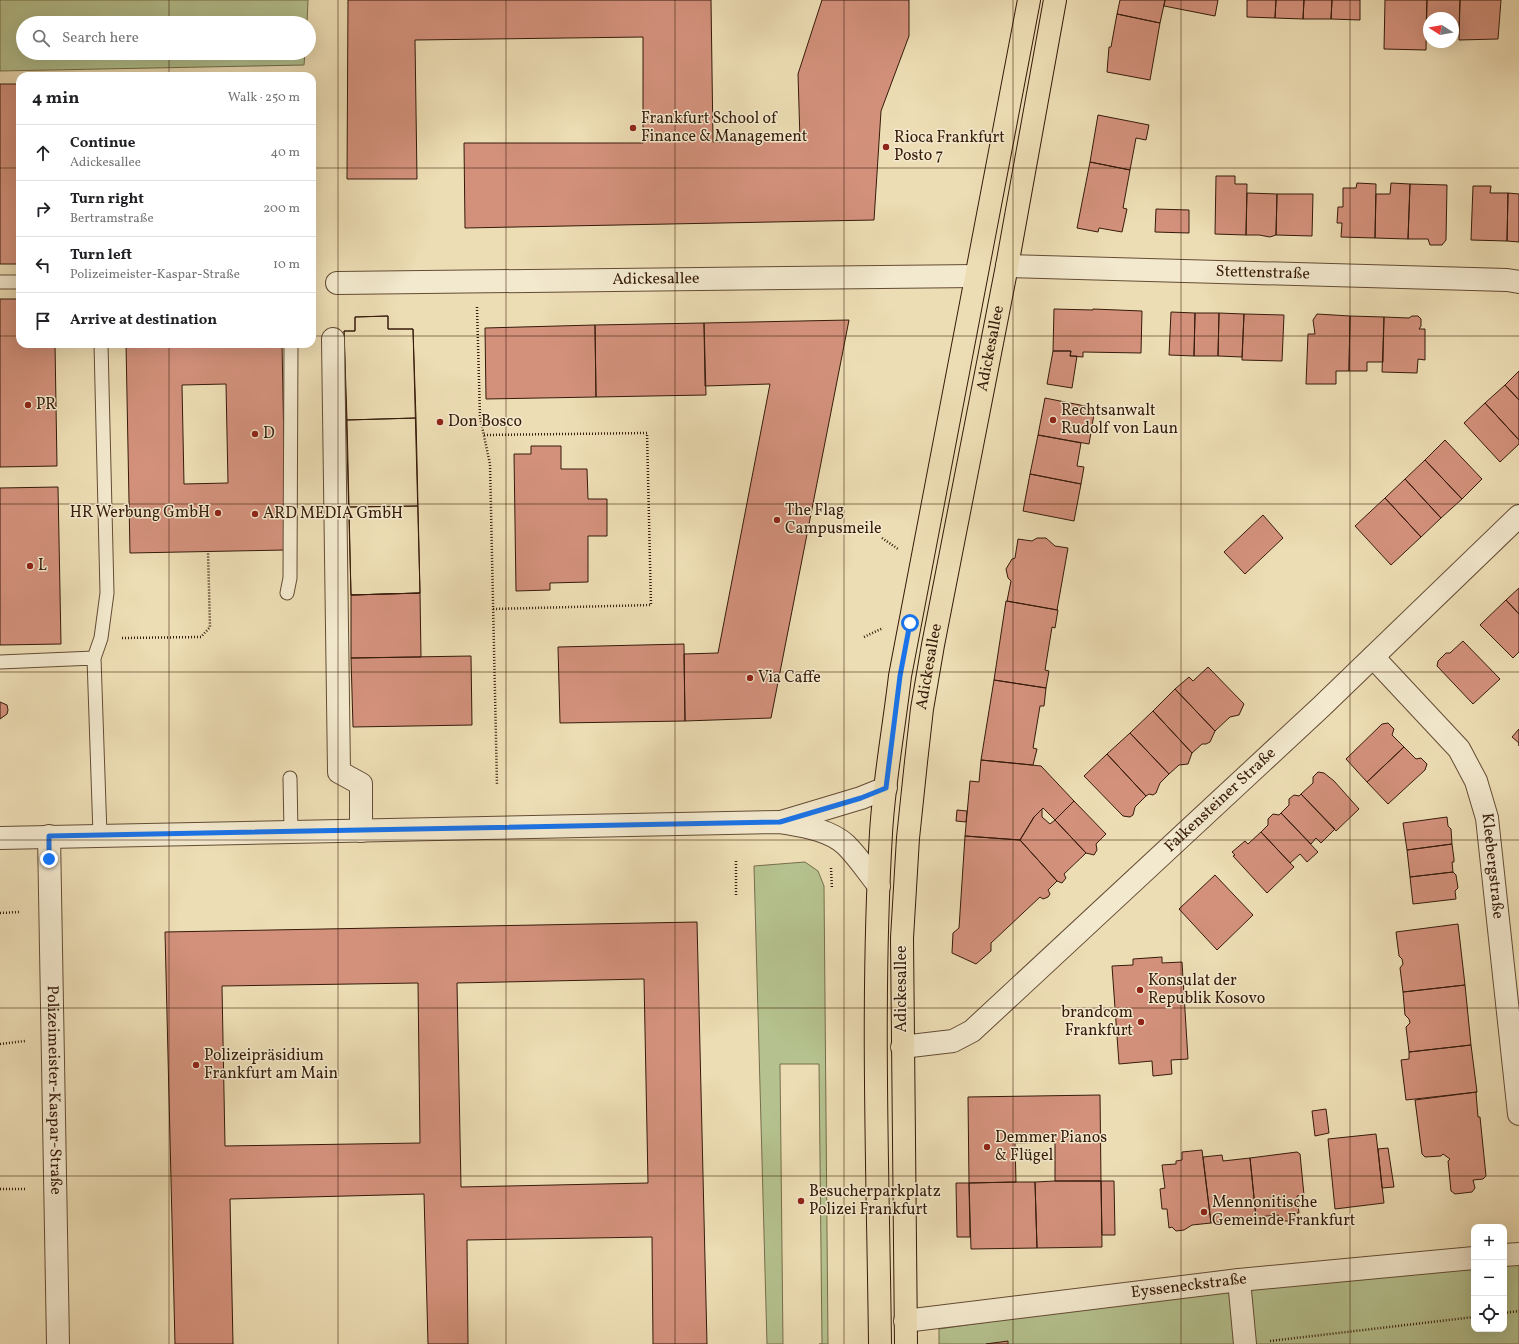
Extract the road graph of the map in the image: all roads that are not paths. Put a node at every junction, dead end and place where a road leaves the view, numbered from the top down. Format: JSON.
{"nodes":[{"id":1,"x":1029,"y":0,"type":"edge"},
{"id":2,"x":1055,"y":0,"type":"edge"},
{"id":3,"x":1007,"y":266,"type":"junction"},
{"id":4,"x":976,"y":276,"type":"junction"},
{"id":5,"x":0,"y":282,"type":"edge"},
{"id":6,"x":16,"y":282,"type":"edge"},
{"id":7,"x":1519,"y":282,"type":"edge"},
{"id":8,"x":337,"y":283,"type":"dead end"},
{"id":9,"x":333,"y":339,"type":"dead end"},
{"id":10,"x":101,"y":348,"type":"edge"},
{"id":11,"x":291,"y":348,"type":"edge"},
{"id":12,"x":1519,"y":516,"type":"edge"},
{"id":13,"x":287,"y":592,"type":"dead end"},
{"id":14,"x":1373,"y":657,"type":"junction"},
{"id":15,"x":94,"y":658,"type":"junction"},
{"id":16,"x":0,"y":662,"type":"edge"},
{"id":17,"x":290,"y":778,"type":"dead end"},
{"id":18,"x":886,"y":788,"type":"junction"},
{"id":19,"x":780,"y":822,"type":"junction"},
{"id":20,"x":361,"y":831,"type":"junction"},
{"id":21,"x":291,"y":832,"type":"junction"},
{"id":22,"x":100,"y":835,"type":"junction"},
{"id":23,"x":49,"y":836,"type":"junction"},
{"id":24,"x":0,"y":838,"type":"edge"},
{"id":25,"x":879,"y":886,"type":"junction"},
{"id":26,"x":902,"y":1047,"type":"junction"},
{"id":27,"x":1519,"y":1114,"type":"edge"},
{"id":28,"x":1519,"y":1254,"type":"edge"},
{"id":29,"x":1507,"y":1255,"type":"edge"},
{"id":30,"x":1471,"y":1258,"type":"edge"},
{"id":31,"x":1239,"y":1280,"type":"junction"},
{"id":32,"x":906,"y":1321,"type":"junction"},
{"id":33,"x":1254,"y":1343,"type":"edge"},
{"id":34,"x":58,"y":1344,"type":"edge"},
{"id":35,"x":880,"y":1344,"type":"edge"},
{"id":36,"x":906,"y":1344,"type":"edge"}],
"edges":[{"from":1,"to":4,"type":"main road","name":"Adickesallee"},
{"from":2,"to":3,"type":"main road","name":"Adickesallee"},
{"from":3,"to":7,"type":"street","name":"Stettenstraße"},
{"from":3,"to":26,"type":"main road","name":"Adickesallee"},
{"from":4,"to":8,"type":"street","name":"Adickesallee"},
{"from":4,"to":18,"type":"main road","name":"Adickesallee"},
{"from":5,"to":6,"type":"lane"},
{"from":9,"to":20,"type":"street"},
{"from":10,"to":15,"type":"lane"},
{"from":11,"to":13,"type":"lane"},
{"from":12,"to":14,"type":"street","name":"Falkensteiner Straße"},
{"from":14,"to":26,"type":"street","name":"Falkensteiner Straße"},
{"from":14,"to":27,"type":"street","name":"Kleebergstraße"},
{"from":15,"to":16,"type":"lane"},
{"from":15,"to":22,"type":"lane"},
{"from":17,"to":21,"type":"lane"},
{"from":18,"to":19,"type":"street"},
{"from":18,"to":25,"type":"main road","name":"Adickesallee"},
{"from":19,"to":20,"type":"street"},
{"from":19,"to":25,"type":"street"},
{"from":20,"to":21,"type":"street"},
{"from":21,"to":22,"type":"street"},
{"from":22,"to":23,"type":"street"},
{"from":23,"to":24,"type":"street"},
{"from":23,"to":34,"type":"street","name":"Polizeimeister-Kaspar-Straße"},
{"from":25,"to":35,"type":"main road","name":"Adickesallee"},
{"from":26,"to":32,"type":"main road","name":"Adickesallee"},
{"from":28,"to":29,"type":"street"},
{"from":30,"to":31,"type":"street","name":"Eysseneckstraße"},
{"from":31,"to":32,"type":"street","name":"Eysseneckstraße"},
{"from":31,"to":33,"type":"street"},
{"from":32,"to":36,"type":"main road","name":"Adickesallee"}]}
